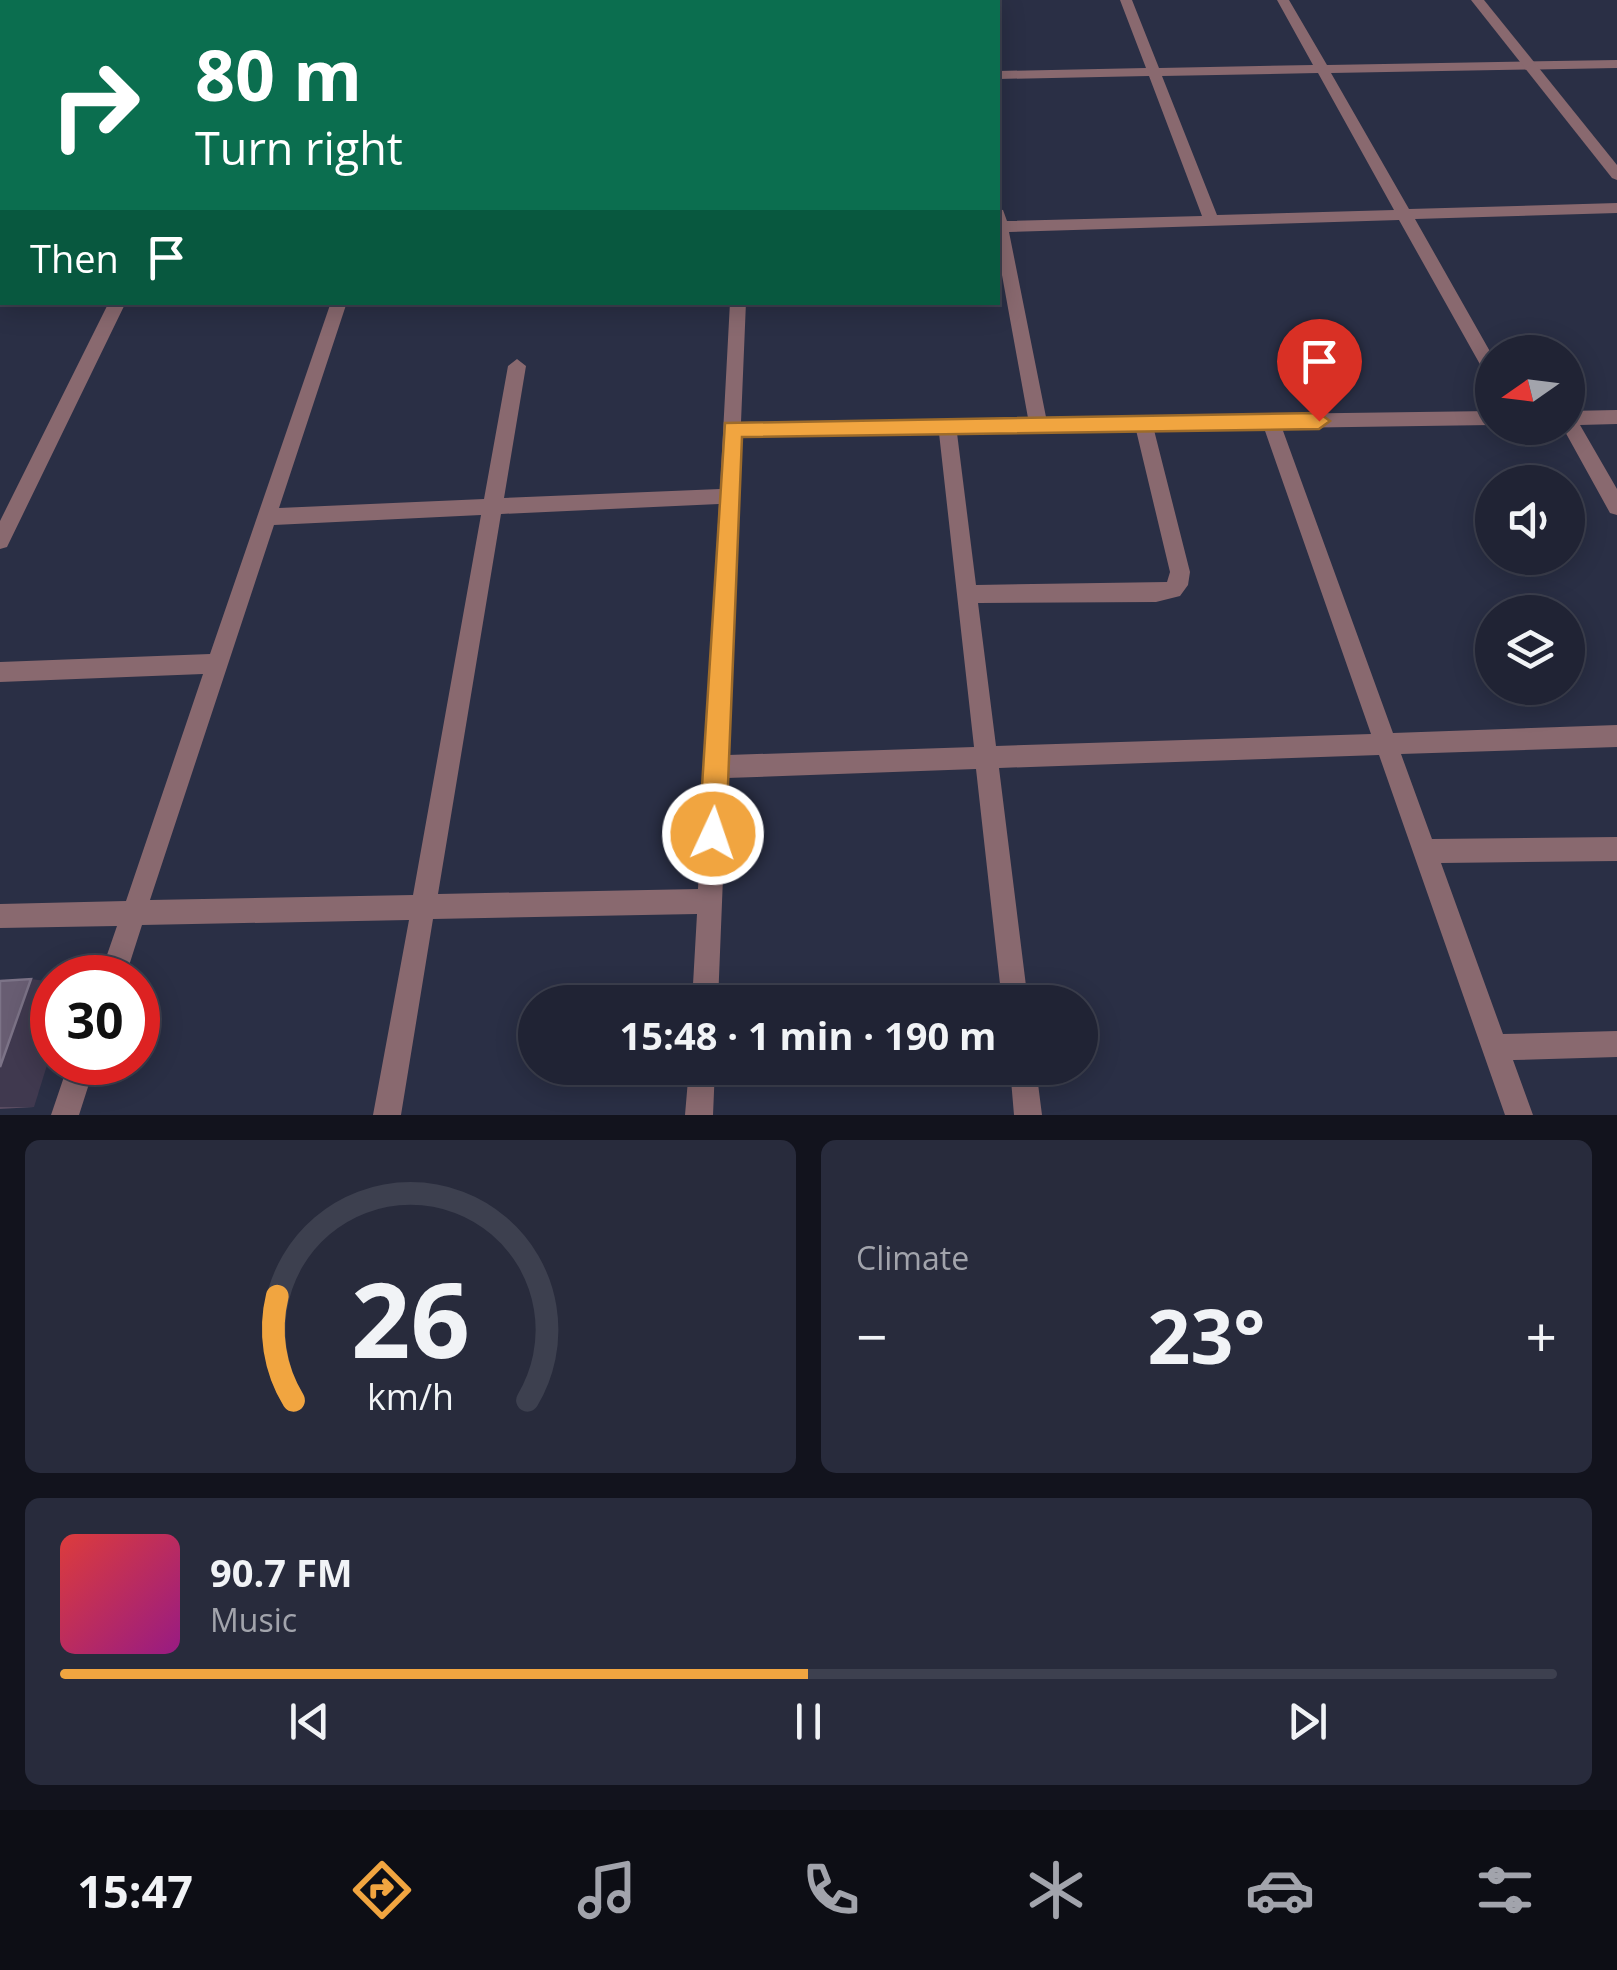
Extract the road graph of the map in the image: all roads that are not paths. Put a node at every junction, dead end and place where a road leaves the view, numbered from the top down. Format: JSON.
{"nodes":[{"id":1,"x":1126,"y":0,"type":"edge"},
{"id":2,"x":1283,"y":0,"type":"edge"},
{"id":3,"x":1477,"y":0,"type":"edge"},
{"id":4,"x":1617,"y":64,"type":"edge"},
{"id":5,"x":1532,"y":68,"type":"junction"},
{"id":6,"x":1323,"y":70,"type":"junction"},
{"id":7,"x":1155,"y":72,"type":"junction"},
{"id":8,"x":1000,"y":75,"type":"edge"},
{"id":9,"x":1617,"y":175,"type":"edge"},
{"id":10,"x":1617,"y":208,"type":"edge"},
{"id":11,"x":1404,"y":214,"type":"junction"},
{"id":12,"x":1211,"y":219,"type":"junction"},
{"id":13,"x":1000,"y":222,"type":"edge"},
{"id":14,"x":1000,"y":232,"type":"edge"},
{"id":15,"x":117,"y":305,"type":"edge"},
{"id":16,"x":339,"y":305,"type":"edge"},
{"id":17,"x":738,"y":305,"type":"edge"},
{"id":18,"x":1475,"y":340,"type":"edge"},
{"id":19,"x":517,"y":366,"type":"dead end"},
{"id":20,"x":1617,"y":417,"type":"edge"},
{"id":21,"x":1475,"y":418,"type":"edge"},
{"id":22,"x":1585,"y":418,"type":"edge"},
{"id":23,"x":1270,"y":421,"type":"junction"},
{"id":24,"x":1038,"y":422,"type":"junction"},
{"id":25,"x":1143,"y":422,"type":"junction"},
{"id":26,"x":947,"y":424,"type":"junction"},
{"id":27,"x":732,"y":429,"type":"junction"},
{"id":28,"x":1582,"y":445,"type":"edge"},
{"id":29,"x":729,"y":496,"type":"junction"},
{"id":30,"x":493,"y":506,"type":"junction"},
{"id":31,"x":1617,"y":507,"type":"edge"},
{"id":32,"x":267,"y":517,"type":"junction"},
{"id":33,"x":0,"y":542,"type":"edge"},
{"id":34,"x":966,"y":594,"type":"junction"},
{"id":35,"x":217,"y":664,"type":"junction"},
{"id":36,"x":0,"y":672,"type":"edge"},
{"id":37,"x":1617,"y":736,"type":"edge"},
{"id":38,"x":1386,"y":744,"type":"junction"},
{"id":39,"x":986,"y":758,"type":"junction"},
{"id":40,"x":716,"y":766,"type":"junction"},
{"id":41,"x":1617,"y":849,"type":"edge"},
{"id":42,"x":1424,"y":851,"type":"junction"},
{"id":43,"x":710,"y":901,"type":"junction"},
{"id":44,"x":423,"y":906,"type":"junction"},
{"id":45,"x":134,"y":910,"type":"junction"},
{"id":46,"x":0,"y":916,"type":"edge"},
{"id":47,"x":119,"y":955,"type":"edge"},
{"id":48,"x":706,"y":985,"type":"edge"},
{"id":49,"x":1013,"y":985,"type":"edge"},
{"id":50,"x":1617,"y":1044,"type":"edge"},
{"id":51,"x":1494,"y":1047,"type":"junction"},
{"id":52,"x":75,"y":1085,"type":"edge"},
{"id":53,"x":701,"y":1085,"type":"edge"},
{"id":54,"x":1024,"y":1085,"type":"edge"},
{"id":55,"x":65,"y":1115,"type":"edge"},
{"id":56,"x":387,"y":1115,"type":"edge"},
{"id":57,"x":699,"y":1115,"type":"edge"},
{"id":58,"x":1028,"y":1115,"type":"edge"},
{"id":59,"x":1518,"y":1115,"type":"edge"}],
"edges":[{"from":1,"to":7,"type":"street"},
{"from":2,"to":6,"type":"street"},
{"from":3,"to":5,"type":"street"},
{"from":4,"to":5,"type":"street"},
{"from":5,"to":6,"type":"street"},
{"from":5,"to":9,"type":"street"},
{"from":6,"to":7,"type":"street"},
{"from":6,"to":11,"type":"street"},
{"from":7,"to":8,"type":"street"},
{"from":7,"to":12,"type":"street"},
{"from":10,"to":11,"type":"street"},
{"from":11,"to":12,"type":"street"},
{"from":11,"to":18,"type":"street"},
{"from":12,"to":13,"type":"street"},
{"from":14,"to":24,"type":"street"},
{"from":15,"to":33,"type":"street"},
{"from":16,"to":32,"type":"street"},
{"from":17,"to":27,"type":"street"},
{"from":19,"to":30,"type":"street"},
{"from":20,"to":22,"type":"street"},
{"from":21,"to":23,"type":"street"},
{"from":23,"to":25,"type":"street"},
{"from":23,"to":38,"type":"street"},
{"from":24,"to":25,"type":"street"},
{"from":24,"to":26,"type":"street"},
{"from":25,"to":34,"type":"street"},
{"from":26,"to":27,"type":"street"},
{"from":26,"to":34,"type":"street"},
{"from":27,"to":29,"type":"street"},
{"from":28,"to":31,"type":"street"},
{"from":29,"to":30,"type":"street"},
{"from":29,"to":40,"type":"street"},
{"from":30,"to":32,"type":"street"},
{"from":30,"to":44,"type":"street"},
{"from":32,"to":35,"type":"street"},
{"from":34,"to":39,"type":"street"},
{"from":35,"to":36,"type":"street"},
{"from":35,"to":45,"type":"street"},
{"from":37,"to":38,"type":"street"},
{"from":38,"to":39,"type":"street"},
{"from":38,"to":42,"type":"street"},
{"from":39,"to":40,"type":"street"},
{"from":39,"to":49,"type":"street"},
{"from":40,"to":43,"type":"street"},
{"from":41,"to":42,"type":"street"},
{"from":42,"to":51,"type":"street"},
{"from":43,"to":44,"type":"street"},
{"from":43,"to":48,"type":"street"},
{"from":44,"to":45,"type":"street"},
{"from":44,"to":56,"type":"street"},
{"from":45,"to":46,"type":"street"},
{"from":45,"to":47,"type":"street"},
{"from":50,"to":51,"type":"street"},
{"from":51,"to":59,"type":"street"},
{"from":52,"to":55,"type":"street"},
{"from":53,"to":57,"type":"street"},
{"from":54,"to":58,"type":"street"}]}
